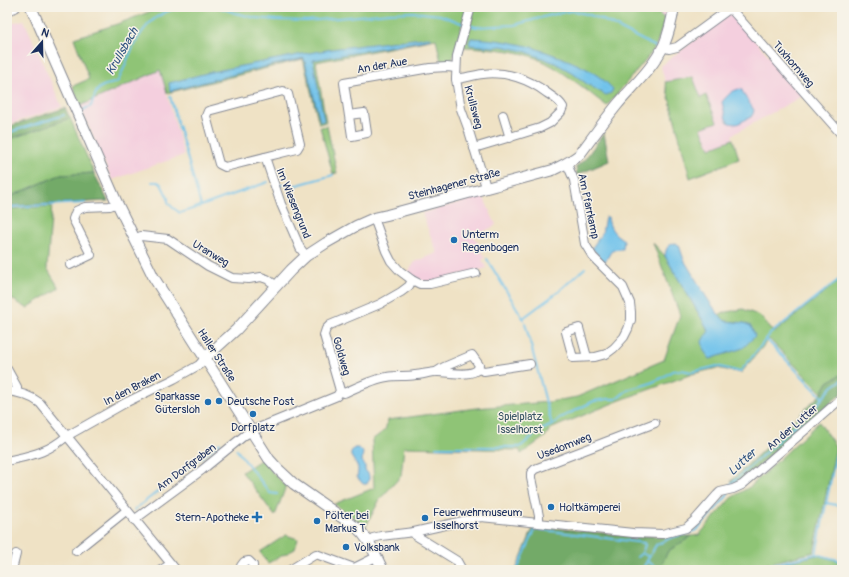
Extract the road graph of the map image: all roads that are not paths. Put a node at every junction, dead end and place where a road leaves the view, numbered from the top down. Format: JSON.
{"nodes":[{"id":1,"x":15,"y":7,"type":"edge"},
{"id":2,"x":31,"y":7,"type":"edge"},
{"id":3,"x":471,"y":7,"type":"edge"},
{"id":4,"x":674,"y":7,"type":"edge"},
{"id":5,"x":731,"y":7,"type":"edge"},
{"id":6,"x":7,"y":10,"type":"edge"},
{"id":7,"x":663,"y":47,"type":"junction"},
{"id":8,"x":456,"y":68,"type":"junction"},
{"id":9,"x":456,"y":79,"type":"junction"},
{"id":10,"x":349,"y":115,"type":"dead end"},
{"id":11,"x":502,"y":115,"type":"dead end"},
{"id":12,"x":842,"y":135,"type":"edge"},
{"id":13,"x":510,"y":138,"type":"junction"},
{"id":14,"x":474,"y":148,"type":"junction"},
{"id":15,"x":265,"y":157,"type":"junction"},
{"id":16,"x":567,"y":164,"type":"junction"},
{"id":17,"x":486,"y":187,"type":"junction"},
{"id":18,"x":117,"y":203,"type":"junction"},
{"id":19,"x":374,"y":218,"type":"junction"},
{"id":20,"x":134,"y":239,"type":"junction"},
{"id":21,"x":306,"y":256,"type":"junction"},
{"id":22,"x":70,"y":265,"type":"dead end"},
{"id":23,"x":476,"y":273,"type":"dead end"},
{"id":24,"x":412,"y":280,"type":"junction"},
{"id":25,"x":277,"y":286,"type":"junction"},
{"id":26,"x":587,"y":357,"type":"dead end"},
{"id":27,"x":205,"y":358,"type":"junction"},
{"id":28,"x":530,"y":364,"type":"dead end"},
{"id":29,"x":478,"y":369,"type":"junction"},
{"id":30,"x":7,"y":370,"type":"edge"},
{"id":31,"x":436,"y":372,"type":"junction"},
{"id":32,"x":7,"y":391,"type":"edge"},
{"id":33,"x":340,"y":391,"type":"junction"},
{"id":34,"x":17,"y":392,"type":"junction"},
{"id":35,"x":842,"y":398,"type":"edge"},
{"id":36,"x":654,"y":423,"type":"dead end"},
{"id":37,"x":252,"y":432,"type":"junction"},
{"id":38,"x":67,"y":436,"type":"junction"},
{"id":39,"x":7,"y":461,"type":"edge"},
{"id":40,"x":127,"y":510,"type":"junction"},
{"id":41,"x":134,"y":520,"type":"junction"},
{"id":42,"x":539,"y":523,"type":"junction"},
{"id":43,"x":414,"y":532,"type":"junction"},
{"id":44,"x":369,"y":541,"type":"junction"},
{"id":45,"x":76,"y":551,"type":"dead end"},
{"id":46,"x":16,"y":554,"type":"dead end"},
{"id":47,"x":376,"y":557,"type":"junction"},
{"id":48,"x":174,"y":567,"type":"edge"},
{"id":49,"x":12,"y":570,"type":"edge"},
{"id":50,"x":161,"y":570,"type":"edge"},
{"id":51,"x":241,"y":570,"type":"edge"},
{"id":52,"x":252,"y":570,"type":"edge"},
{"id":53,"x":290,"y":570,"type":"edge"},
{"id":54,"x":383,"y":570,"type":"edge"},
{"id":55,"x":462,"y":570,"type":"edge"}],
"edges":[{"from":1,"to":6,"type":"street"},
{"from":2,"to":18,"type":"street","name":"Haller Straße"},
{"from":3,"to":8,"type":"street","name":"Krullsweg"},
{"from":4,"to":7,"type":"street","name":"Steinhagener Straße"},
{"from":5,"to":7,"type":"street"},
{"from":5,"to":12,"type":"street","name":"Tuxhornweg"},
{"from":7,"to":16,"type":"street","name":"Steinhagener Straße"},
{"from":8,"to":9,"type":"street","name":"Krullsweg"},
{"from":8,"to":10,"type":"street","name":"An der Aue"},
{"from":9,"to":13,"type":"street"},
{"from":9,"to":14,"type":"street","name":"Krullsweg"},
{"from":11,"to":13,"type":"street"},
{"from":13,"to":14,"type":"street"},
{"from":14,"to":17,"type":"street","name":"Krullsweg"},
{"from":15,"to":15,"type":"street","name":"Im Wiesengrund"},
{"from":15,"to":21,"type":"street","name":"Im Wiesengrund"},
{"from":16,"to":17,"type":"street","name":"Steinhagener Straße"},
{"from":16,"to":26,"type":"street","name":"Am Pfarrkamp"},
{"from":17,"to":19,"type":"street","name":"Steinhagener Straße"},
{"from":18,"to":20,"type":"street","name":"Haller Straße"},
{"from":18,"to":22,"type":"street"},
{"from":19,"to":21,"type":"street","name":"Steinhagener Straße"},
{"from":19,"to":24,"type":"street"},
{"from":20,"to":25,"type":"street","name":"Uranweg"},
{"from":20,"to":27,"type":"street","name":"Haller Straße"},
{"from":21,"to":25,"type":"street","name":"Steinhagener Straße"},
{"from":23,"to":24,"type":"street"},
{"from":24,"to":33,"type":"street","name":"Goldweg"},
{"from":25,"to":27,"type":"street","name":"Steinhagener Straße"},
{"from":27,"to":37,"type":"street","name":"Haller Straße"},
{"from":27,"to":38,"type":"street","name":"In den Braken"},
{"from":28,"to":29,"type":"street"},
{"from":29,"to":31,"type":"street"},
{"from":29,"to":31,"type":"street"},
{"from":30,"to":34,"type":"street"},
{"from":31,"to":33,"type":"street"},
{"from":32,"to":34,"type":"street"},
{"from":33,"to":37,"type":"street","name":"Goldweg"},
{"from":34,"to":38,"type":"street"},
{"from":35,"to":42,"type":"street","name":"An der Lutter"},
{"from":36,"to":42,"type":"street","name":"Usedomweg"},
{"from":37,"to":41,"type":"street","name":"Am Dorfgraben"},
{"from":37,"to":44,"type":"street","name":"Haller Straße"},
{"from":38,"to":39,"type":"street","name":"In den Braken"},
{"from":38,"to":40,"type":"street"},
{"from":40,"to":41,"type":"street"},
{"from":40,"to":45,"type":"street"},
{"from":41,"to":48,"type":"street"},
{"from":42,"to":43,"type":"street","name":"An der Lutter"},
{"from":43,"to":44,"type":"street","name":"An der Lutter"},
{"from":43,"to":55,"type":"street"},
{"from":44,"to":47,"type":"street","name":"Haller Straße"},
{"from":46,"to":49,"type":"street"},
{"from":47,"to":53,"type":"street"},
{"from":47,"to":54,"type":"street","name":"Haller Straße"},
{"from":48,"to":50,"type":"street"},
{"from":51,"to":52,"type":"street"}]}
